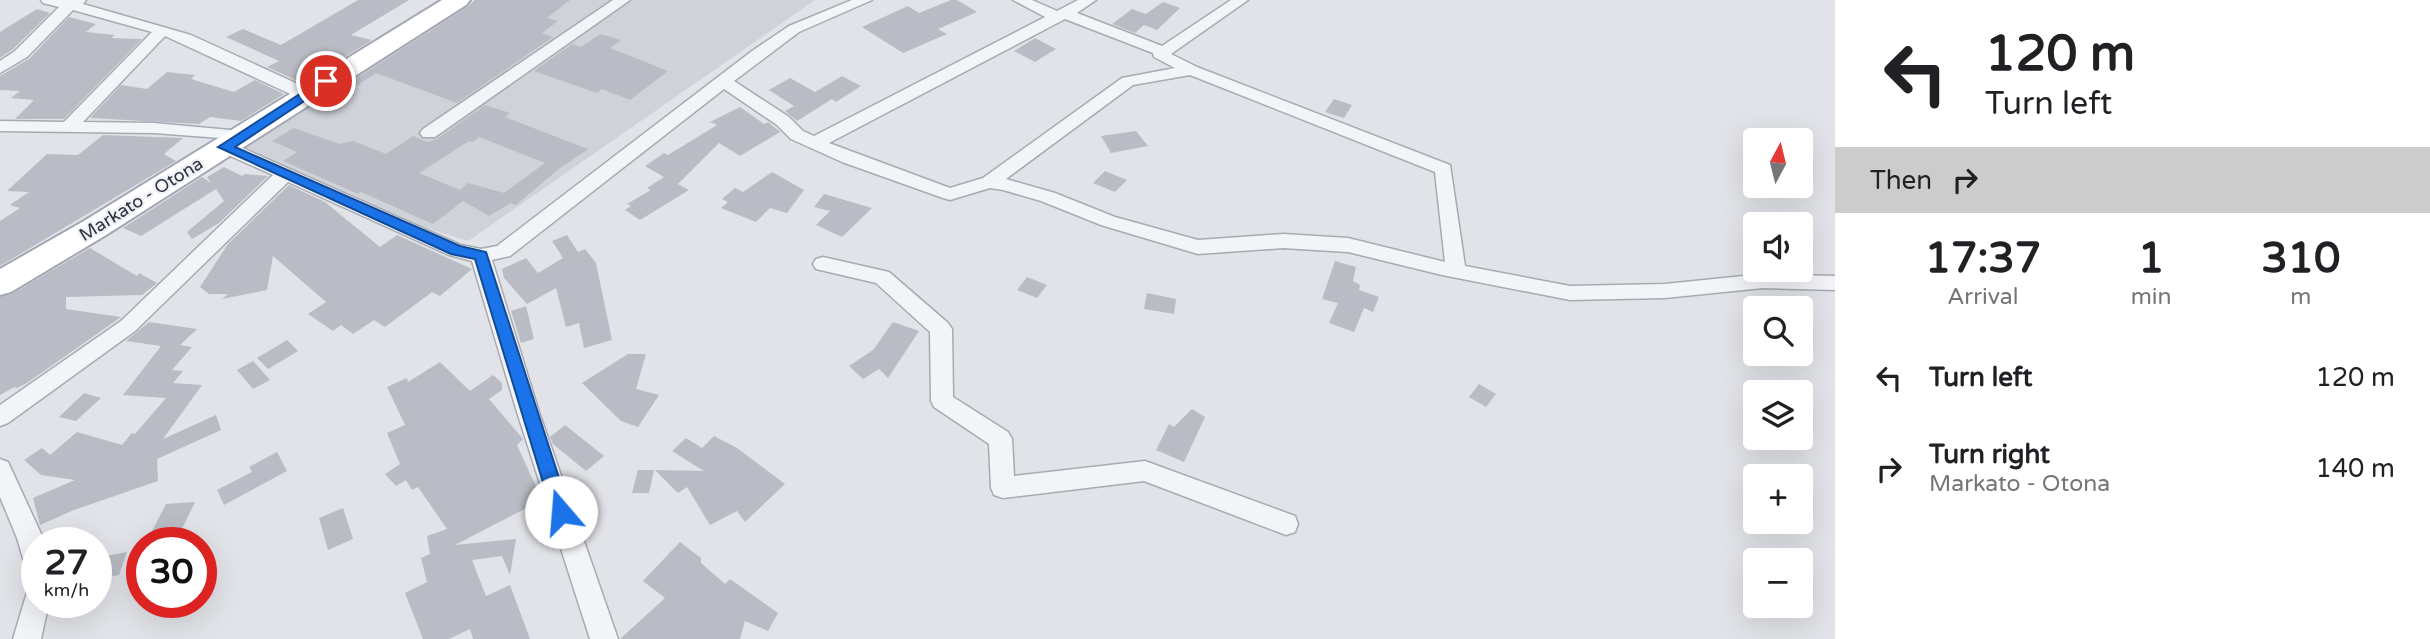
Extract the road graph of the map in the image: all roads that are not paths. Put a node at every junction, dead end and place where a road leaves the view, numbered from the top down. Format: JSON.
{"nodes":[{"id":1,"x":48,"y":0,"type":"edge"},
{"id":2,"x":458,"y":0,"type":"edge"},
{"id":3,"x":623,"y":0,"type":"edge"},
{"id":4,"x":865,"y":0,"type":"edge"},
{"id":5,"x":1020,"y":0,"type":"edge"},
{"id":6,"x":1089,"y":0,"type":"edge"},
{"id":7,"x":1241,"y":0,"type":"edge"},
{"id":8,"x":75,"y":2,"type":"edge"},
{"id":9,"x":1061,"y":15,"type":"junction"},
{"id":10,"x":163,"y":30,"type":"junction"},
{"id":11,"x":1164,"y":52,"type":"junction"},
{"id":12,"x":0,"y":68,"type":"edge"},
{"id":13,"x":1191,"y":70,"type":"junction"},
{"id":14,"x":722,"y":80,"type":"junction"},
{"id":15,"x":304,"y":94,"type":"junction"},
{"id":16,"x":0,"y":125,"type":"edge"},
{"id":17,"x":69,"y":126,"type":"junction"},
{"id":18,"x":429,"y":133,"type":"dead end"},
{"id":19,"x":233,"y":142,"type":"junction"},
{"id":20,"x":816,"y":143,"type":"junction"},
{"id":21,"x":286,"y":173,"type":"junction"},
{"id":22,"x":989,"y":182,"type":"junction"},
{"id":23,"x":481,"y":256,"type":"junction"},
{"id":24,"x":823,"y":264,"type":"dead end"},
{"id":25,"x":1456,"y":270,"type":"junction"},
{"id":26,"x":1835,"y":283,"type":"edge"},
{"id":27,"x":0,"y":284,"type":"edge"},
{"id":28,"x":0,"y":417,"type":"edge"},
{"id":29,"x":0,"y":469,"type":"edge"},
{"id":30,"x":1286,"y":524,"type":"dead end"},
{"id":31,"x":25,"y":527,"type":"edge"},
{"id":32,"x":32,"y":618,"type":"edge"},
{"id":33,"x":27,"y":639,"type":"edge"},
{"id":34,"x":604,"y":639,"type":"edge"}],
"edges":[{"from":1,"to":8,"type":"street"},
{"from":2,"to":15,"type":"main road","name":"Markato - Otona"},
{"from":3,"to":18,"type":"street"},
{"from":4,"to":14,"type":"street"},
{"from":5,"to":9,"type":"street"},
{"from":6,"to":9,"type":"street"},
{"from":7,"to":11,"type":"street"},
{"from":8,"to":10,"type":"street"},
{"from":8,"to":12,"type":"street"},
{"from":9,"to":11,"type":"street"},
{"from":9,"to":20,"type":"street"},
{"from":10,"to":15,"type":"street"},
{"from":10,"to":17,"type":"street"},
{"from":11,"to":13,"type":"street"},
{"from":13,"to":22,"type":"street"},
{"from":13,"to":25,"type":"street"},
{"from":14,"to":20,"type":"street"},
{"from":14,"to":23,"type":"street"},
{"from":15,"to":19,"type":"main road","name":"Markato - Otona"},
{"from":16,"to":17,"type":"street"},
{"from":17,"to":19,"type":"street"},
{"from":19,"to":21,"type":"street"},
{"from":19,"to":27,"type":"main road","name":"Markato - Otona"},
{"from":20,"to":22,"type":"street"},
{"from":21,"to":23,"type":"street"},
{"from":21,"to":28,"type":"street"},
{"from":22,"to":25,"type":"street"},
{"from":23,"to":34,"type":"street"},
{"from":24,"to":30,"type":"street"},
{"from":25,"to":26,"type":"street"},
{"from":29,"to":31,"type":"street"},
{"from":32,"to":33,"type":"street"}]}
